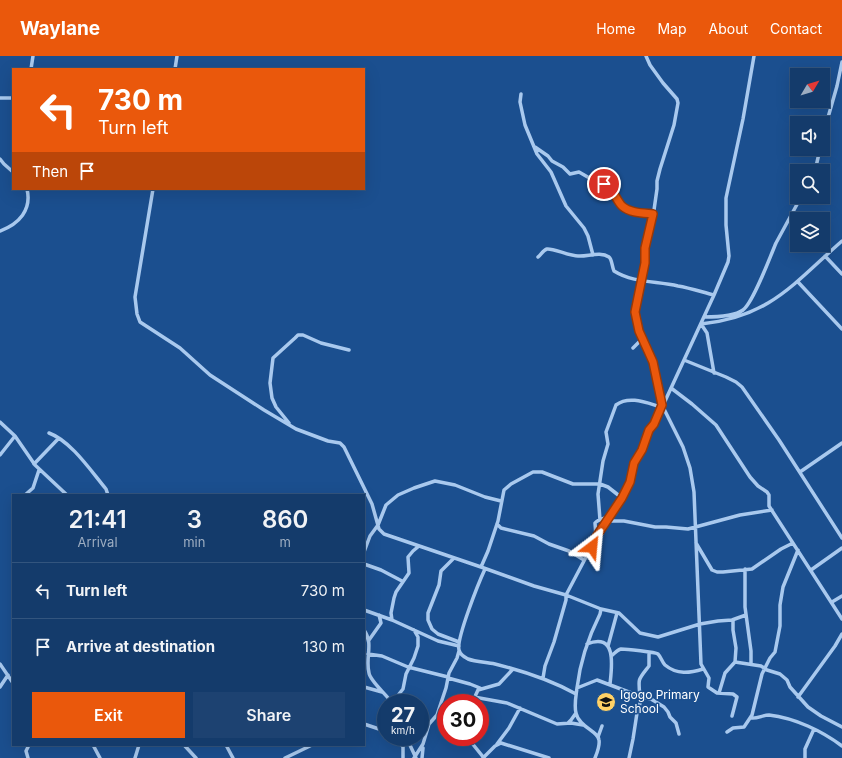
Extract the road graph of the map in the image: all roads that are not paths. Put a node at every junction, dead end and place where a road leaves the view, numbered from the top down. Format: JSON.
{"nodes":[{"id":1,"x":33,"y":56,"type":"edge"},
{"id":2,"x":177,"y":56,"type":"edge"},
{"id":3,"x":646,"y":56,"type":"edge"},
{"id":4,"x":754,"y":56,"type":"edge"},
{"id":5,"x":842,"y":62,"type":"edge"},
{"id":6,"x":31,"y":68,"type":"edge"},
{"id":7,"x":175,"y":68,"type":"edge"},
{"id":8,"x":521,"y":94,"type":"dead end"},
{"id":9,"x":0,"y":98,"type":"edge"},
{"id":10,"x":12,"y":98,"type":"edge"},
{"id":11,"x":828,"y":116,"type":"edge"},
{"id":12,"x":535,"y":146,"type":"junction"},
{"id":13,"x":0,"y":159,"type":"edge"},
{"id":14,"x":12,"y":171,"type":"edge"},
{"id":15,"x":27,"y":190,"type":"edge"},
{"id":16,"x":153,"y":190,"type":"edge"},
{"id":17,"x":798,"y":204,"type":"edge"},
{"id":18,"x":653,"y":214,"type":"junction"},
{"id":19,"x":0,"y":231,"type":"edge"},
{"id":20,"x":842,"y":241,"type":"edge"},
{"id":21,"x":593,"y":255,"type":"junction"},
{"id":22,"x":825,"y":256,"type":"junction"},
{"id":23,"x":538,"y":257,"type":"dead end"},
{"id":24,"x":842,"y":274,"type":"edge"},
{"id":25,"x":642,"y":281,"type":"junction"},
{"id":26,"x":798,"y":282,"type":"junction"},
{"id":27,"x":714,"y":295,"type":"junction"},
{"id":28,"x":704,"y":317,"type":"junction"},
{"id":29,"x":701,"y":324,"type":"junction"},
{"id":30,"x":842,"y":329,"type":"edge"},
{"id":31,"x":642,"y":339,"type":"junction"},
{"id":32,"x":633,"y":348,"type":"dead end"},
{"id":33,"x":349,"y":350,"type":"dead end"},
{"id":34,"x":684,"y":360,"type":"junction"},
{"id":35,"x":714,"y":373,"type":"junction"},
{"id":36,"x":671,"y":388,"type":"junction"},
{"id":37,"x":662,"y":406,"type":"junction"},
{"id":38,"x":0,"y":422,"type":"edge"},
{"id":39,"x":291,"y":426,"type":"junction"},
{"id":40,"x":49,"y":433,"type":"dead end"},
{"id":41,"x":15,"y":436,"type":"junction"},
{"id":42,"x":59,"y":438,"type":"junction"},
{"id":43,"x":842,"y":443,"type":"edge"},
{"id":44,"x":0,"y":455,"type":"edge"},
{"id":45,"x":34,"y":464,"type":"junction"},
{"id":46,"x":40,"y":470,"type":"junction"},
{"id":47,"x":800,"y":472,"type":"junction"},
{"id":48,"x":600,"y":484,"type":"junction"},
{"id":49,"x":26,"y":494,"type":"edge"},
{"id":50,"x":66,"y":494,"type":"edge"},
{"id":51,"x":108,"y":494,"type":"edge"},
{"id":52,"x":622,"y":498,"type":"junction"},
{"id":53,"x":501,"y":501,"type":"junction"},
{"id":54,"x":772,"y":510,"type":"junction"},
{"id":55,"x":611,"y":516,"type":"junction"},
{"id":56,"x":600,"y":520,"type":"junction"},
{"id":57,"x":608,"y":521,"type":"junction"},
{"id":58,"x":497,"y":524,"type":"junction"},
{"id":59,"x":378,"y":525,"type":"junction"},
{"id":60,"x":695,"y":528,"type":"junction"},
{"id":61,"x":596,"y":537,"type":"junction"},
{"id":62,"x":842,"y":538,"type":"edge"},
{"id":63,"x":696,"y":543,"type":"junction"},
{"id":64,"x":793,"y":543,"type":"junction"},
{"id":65,"x":420,"y":546,"type":"junction"},
{"id":66,"x":842,"y":548,"type":"edge"},
{"id":67,"x":365,"y":549,"type":"edge"},
{"id":68,"x":798,"y":550,"type":"junction"},
{"id":69,"x":454,"y":558,"type":"junction"},
{"id":70,"x":584,"y":560,"type":"junction"},
{"id":71,"x":365,"y":564,"type":"edge"},
{"id":72,"x":481,"y":567,"type":"junction"},
{"id":73,"x":485,"y":569,"type":"junction"},
{"id":74,"x":745,"y":569,"type":"junction"},
{"id":75,"x":811,"y":570,"type":"junction"},
{"id":76,"x":402,"y":581,"type":"junction"},
{"id":77,"x":566,"y":595,"type":"junction"},
{"id":78,"x":842,"y":596,"type":"edge"},
{"id":79,"x":832,"y":602,"type":"junction"},
{"id":80,"x":601,"y":609,"type":"junction"},
{"id":81,"x":365,"y":610,"type":"edge"},
{"id":82,"x":617,"y":613,"type":"junction"},
{"id":83,"x":379,"y":615,"type":"junction"},
{"id":84,"x":746,"y":615,"type":"junction"},
{"id":85,"x":842,"y":619,"type":"edge"},
{"id":86,"x":392,"y":620,"type":"junction"},
{"id":87,"x":733,"y":620,"type":"junction"},
{"id":88,"x":700,"y":624,"type":"junction"},
{"id":89,"x":413,"y":629,"type":"junction"},
{"id":90,"x":365,"y":632,"type":"edge"},
{"id":91,"x":842,"y":634,"type":"edge"},
{"id":92,"x":369,"y":640,"type":"junction"},
{"id":93,"x":587,"y":644,"type":"junction"},
{"id":94,"x":459,"y":646,"type":"junction"},
{"id":95,"x":608,"y":646,"type":"junction"},
{"id":96,"x":610,"y":651,"type":"junction"},
{"id":97,"x":616,"y":652,"type":"junction"},
{"id":98,"x":650,"y":652,"type":"junction"},
{"id":99,"x":368,"y":654,"type":"junction"},
{"id":100,"x":611,"y":656,"type":"junction"},
{"id":101,"x":735,"y":662,"type":"junction"},
{"id":102,"x":0,"y":664,"type":"edge"},
{"id":103,"x":751,"y":664,"type":"junction"},
{"id":104,"x":408,"y":667,"type":"junction"},
{"id":105,"x":514,"y":669,"type":"junction"},
{"id":106,"x":703,"y":669,"type":"junction"},
{"id":107,"x":765,"y":669,"type":"junction"},
{"id":108,"x":8,"y":675,"type":"junction"},
{"id":109,"x":448,"y":677,"type":"junction"},
{"id":110,"x":543,"y":678,"type":"junction"},
{"id":111,"x":12,"y":681,"type":"edge"},
{"id":112,"x":610,"y":684,"type":"junction"},
{"id":113,"x":0,"y":687,"type":"edge"},
{"id":114,"x":365,"y":687,"type":"edge"},
{"id":115,"x":480,"y":688,"type":"junction"},
{"id":116,"x":576,"y":688,"type":"junction"},
{"id":117,"x":384,"y":692,"type":"joint"},
{"id":118,"x":719,"y":693,"type":"junction"},
{"id":119,"x":398,"y":694,"type":"edge"},
{"id":120,"x":476,"y":694,"type":"edge"},
{"id":121,"x":576,"y":694,"type":"junction"},
{"id":122,"x":641,"y":697,"type":"junction"},
{"id":123,"x":798,"y":697,"type":"junction"},
{"id":124,"x":489,"y":699,"type":"edge"},
{"id":125,"x":520,"y":708,"type":"junction"},
{"id":126,"x":576,"y":712,"type":"junction"},
{"id":127,"x":732,"y":716,"type":"dead end"},
{"id":128,"x":751,"y":718,"type":"junction"},
{"id":129,"x":567,"y":723,"type":"junction"},
{"id":130,"x":365,"y":724,"type":"edge"},
{"id":131,"x":429,"y":724,"type":"edge"},
{"id":132,"x":583,"y":725,"type":"junction"},
{"id":133,"x":602,"y":726,"type":"dead end"},
{"id":134,"x":842,"y":727,"type":"edge"},
{"id":135,"x":377,"y":728,"type":"edge"},
{"id":136,"x":814,"y":729,"type":"junction"},
{"id":137,"x":727,"y":732,"type":"dead end"},
{"id":138,"x":679,"y":734,"type":"dead end"},
{"id":139,"x":598,"y":737,"type":"junction"},
{"id":140,"x":28,"y":746,"type":"edge"},
{"id":141,"x":94,"y":746,"type":"edge"},
{"id":142,"x":139,"y":746,"type":"edge"},
{"id":143,"x":185,"y":746,"type":"edge"},
{"id":144,"x":227,"y":746,"type":"edge"},
{"id":145,"x":310,"y":746,"type":"dead end"},
{"id":146,"x":403,"y":746,"type":"edge"},
{"id":147,"x":410,"y":746,"type":"edge"},
{"id":148,"x":422,"y":746,"type":"edge"},
{"id":149,"x":423,"y":746,"type":"edge"},
{"id":150,"x":474,"y":746,"type":"edge"},
{"id":151,"x":495,"y":746,"type":"junction"},
{"id":152,"x":842,"y":746,"type":"edge"},
{"id":153,"x":415,"y":757,"type":"edge"},
{"id":154,"x":28,"y":758,"type":"edge"},
{"id":155,"x":100,"y":758,"type":"edge"},
{"id":156,"x":135,"y":758,"type":"edge"},
{"id":157,"x":196,"y":758,"type":"edge"},
{"id":158,"x":233,"y":758,"type":"edge"},
{"id":159,"x":285,"y":758,"type":"edge"},
{"id":160,"x":403,"y":758,"type":"edge"},
{"id":161,"x":422,"y":758,"type":"edge"},
{"id":162,"x":484,"y":758,"type":"edge"},
{"id":163,"x":549,"y":758,"type":"edge"},
{"id":164,"x":595,"y":758,"type":"edge"},
{"id":165,"x":629,"y":758,"type":"edge"},
{"id":166,"x":805,"y":758,"type":"edge"}],
"edges":[{"from":1,"to":6,"type":"street"},
{"from":2,"to":7,"type":"street"},
{"from":3,"to":18,"type":"street"},
{"from":4,"to":27,"type":"street"},
{"from":5,"to":11,"type":"street"},
{"from":8,"to":12,"type":"street"},
{"from":9,"to":10,"type":"street"},
{"from":12,"to":18,"type":"street"},
{"from":12,"to":21,"type":"street"},
{"from":13,"to":14,"type":"street"},
{"from":15,"to":19,"type":"street"},
{"from":16,"to":39,"type":"street"},
{"from":17,"to":28,"type":"street"},
{"from":18,"to":25,"type":"street"},
{"from":20,"to":22,"type":"street"},
{"from":21,"to":23,"type":"street"},
{"from":21,"to":25,"type":"street"},
{"from":22,"to":24,"type":"street"},
{"from":22,"to":26,"type":"street"},
{"from":25,"to":27,"type":"street"},
{"from":25,"to":31,"type":"street"},
{"from":26,"to":29,"type":"street"},
{"from":26,"to":30,"type":"street"},
{"from":27,"to":28,"type":"street"},
{"from":28,"to":29,"type":"street"},
{"from":29,"to":34,"type":"street"},
{"from":29,"to":35,"type":"street"},
{"from":31,"to":32,"type":"street"},
{"from":31,"to":37,"type":"street"},
{"from":33,"to":39,"type":"street"},
{"from":34,"to":35,"type":"street"},
{"from":34,"to":36,"type":"street"},
{"from":35,"to":47,"type":"street"},
{"from":36,"to":37,"type":"street"},
{"from":36,"to":54,"type":"street"},
{"from":37,"to":48,"type":"street"},
{"from":37,"to":52,"type":"street"},
{"from":37,"to":60,"type":"street"},
{"from":38,"to":41,"type":"street"},
{"from":39,"to":59,"type":"street"},
{"from":40,"to":42,"type":"street"},
{"from":41,"to":44,"type":"street"},
{"from":41,"to":45,"type":"street"},
{"from":42,"to":45,"type":"street"},
{"from":42,"to":51,"type":"street"},
{"from":43,"to":47,"type":"street"},
{"from":45,"to":46,"type":"street"},
{"from":46,"to":49,"type":"street"},
{"from":46,"to":50,"type":"street"},
{"from":47,"to":62,"type":"street"},
{"from":48,"to":52,"type":"street"},
{"from":48,"to":53,"type":"street"},
{"from":48,"to":56,"type":"street"},
{"from":52,"to":55,"type":"street"},
{"from":53,"to":58,"type":"street"},
{"from":53,"to":59,"type":"street"},
{"from":54,"to":60,"type":"street"},
{"from":54,"to":64,"type":"street"},
{"from":55,"to":56,"type":"street"},
{"from":55,"to":57,"type":"street"},
{"from":56,"to":61,"type":"street"},
{"from":57,"to":60,"type":"street"},
{"from":57,"to":61,"type":"street"},
{"from":58,"to":70,"type":"street"},
{"from":58,"to":72,"type":"street"},
{"from":59,"to":65,"type":"street"},
{"from":59,"to":67,"type":"street"},
{"from":60,"to":63,"type":"street"},
{"from":61,"to":70,"type":"street"},
{"from":63,"to":74,"type":"street"},
{"from":63,"to":88,"type":"street"},
{"from":64,"to":68,"type":"street"},
{"from":64,"to":74,"type":"street"},
{"from":65,"to":69,"type":"street"},
{"from":65,"to":76,"type":"street"},
{"from":66,"to":75,"type":"street"},
{"from":68,"to":75,"type":"street"},
{"from":68,"to":107,"type":"street"},
{"from":69,"to":72,"type":"street"},
{"from":69,"to":94,"type":"street"},
{"from":70,"to":77,"type":"street"},
{"from":71,"to":76,"type":"street"},
{"from":72,"to":73,"type":"street"},
{"from":73,"to":77,"type":"street"},
{"from":73,"to":94,"type":"street"},
{"from":74,"to":84,"type":"street"},
{"from":75,"to":79,"type":"street"},
{"from":76,"to":86,"type":"street"},
{"from":77,"to":80,"type":"street"},
{"from":77,"to":110,"type":"street"},
{"from":78,"to":79,"type":"street"},
{"from":79,"to":85,"type":"street"},
{"from":80,"to":82,"type":"street"},
{"from":80,"to":93,"type":"street"},
{"from":81,"to":83,"type":"street"},
{"from":82,"to":88,"type":"street"},
{"from":82,"to":95,"type":"street"},
{"from":83,"to":86,"type":"street"},
{"from":83,"to":92,"type":"street"},
{"from":84,"to":87,"type":"street"},
{"from":84,"to":103,"type":"street"},
{"from":86,"to":89,"type":"street"},
{"from":87,"to":88,"type":"street"},
{"from":87,"to":101,"type":"street"},
{"from":88,"to":106,"type":"street"},
{"from":89,"to":94,"type":"street"},
{"from":89,"to":104,"type":"street"},
{"from":90,"to":92,"type":"street"},
{"from":91,"to":123,"type":"street"},
{"from":92,"to":99,"type":"street"},
{"from":93,"to":95,"type":"street"},
{"from":93,"to":116,"type":"street"},
{"from":94,"to":105,"type":"street"},
{"from":94,"to":109,"type":"street"},
{"from":95,"to":96,"type":"street"},
{"from":96,"to":97,"type":"street"},
{"from":96,"to":100,"type":"street"},
{"from":97,"to":98,"type":"street"},
{"from":97,"to":100,"type":"street"},
{"from":98,"to":106,"type":"street"},
{"from":98,"to":122,"type":"street"},
{"from":99,"to":104,"type":"street"},
{"from":99,"to":117,"type":"street"},
{"from":100,"to":112,"type":"street"},
{"from":101,"to":103,"type":"street"},
{"from":101,"to":118,"type":"street"},
{"from":102,"to":108,"type":"street"},
{"from":103,"to":107,"type":"street"},
{"from":104,"to":109,"type":"street"},
{"from":104,"to":119,"type":"street"},
{"from":105,"to":110,"type":"street"},
{"from":105,"to":115,"type":"street"},
{"from":106,"to":118,"type":"street"},
{"from":107,"to":123,"type":"street"},
{"from":107,"to":128,"type":"street"},
{"from":108,"to":111,"type":"street"},
{"from":108,"to":113,"type":"street"},
{"from":109,"to":115,"type":"street"},
{"from":109,"to":131,"type":"street"},
{"from":110,"to":121,"type":"street"},
{"from":112,"to":116,"type":"street"},
{"from":112,"to":122,"type":"street"},
{"from":114,"to":117,"type":"street"},
{"from":115,"to":120,"type":"street"},
{"from":116,"to":121,"type":"street"},
{"from":118,"to":127,"type":"street"},
{"from":121,"to":126,"type":"street"},
{"from":122,"to":138,"type":"street"},
{"from":122,"to":165,"type":"street"},
{"from":123,"to":134,"type":"street"},
{"from":124,"to":125,"type":"street"},
{"from":125,"to":129,"type":"street"},
{"from":125,"to":151,"type":"street"},
{"from":126,"to":129,"type":"street"},
{"from":126,"to":132,"type":"street"},
{"from":128,"to":136,"type":"street"},
{"from":128,"to":137,"type":"street"},
{"from":129,"to":132,"type":"street"},
{"from":130,"to":135,"type":"street"},
{"from":132,"to":139,"type":"street"},
{"from":133,"to":139,"type":"street"},
{"from":136,"to":152,"type":"street"},
{"from":136,"to":166,"type":"street"},
{"from":139,"to":164,"type":"street"},
{"from":140,"to":154,"type":"street"},
{"from":141,"to":155,"type":"street"},
{"from":142,"to":156,"type":"street"},
{"from":143,"to":157,"type":"street"},
{"from":144,"to":158,"type":"street"},
{"from":145,"to":159,"type":"street"},
{"from":146,"to":160,"type":"street"},
{"from":147,"to":153,"type":"street"},
{"from":148,"to":153,"type":"street"},
{"from":149,"to":161,"type":"street"},
{"from":150,"to":162,"type":"street"},
{"from":151,"to":162,"type":"street"},
{"from":151,"to":163,"type":"street"}]}
